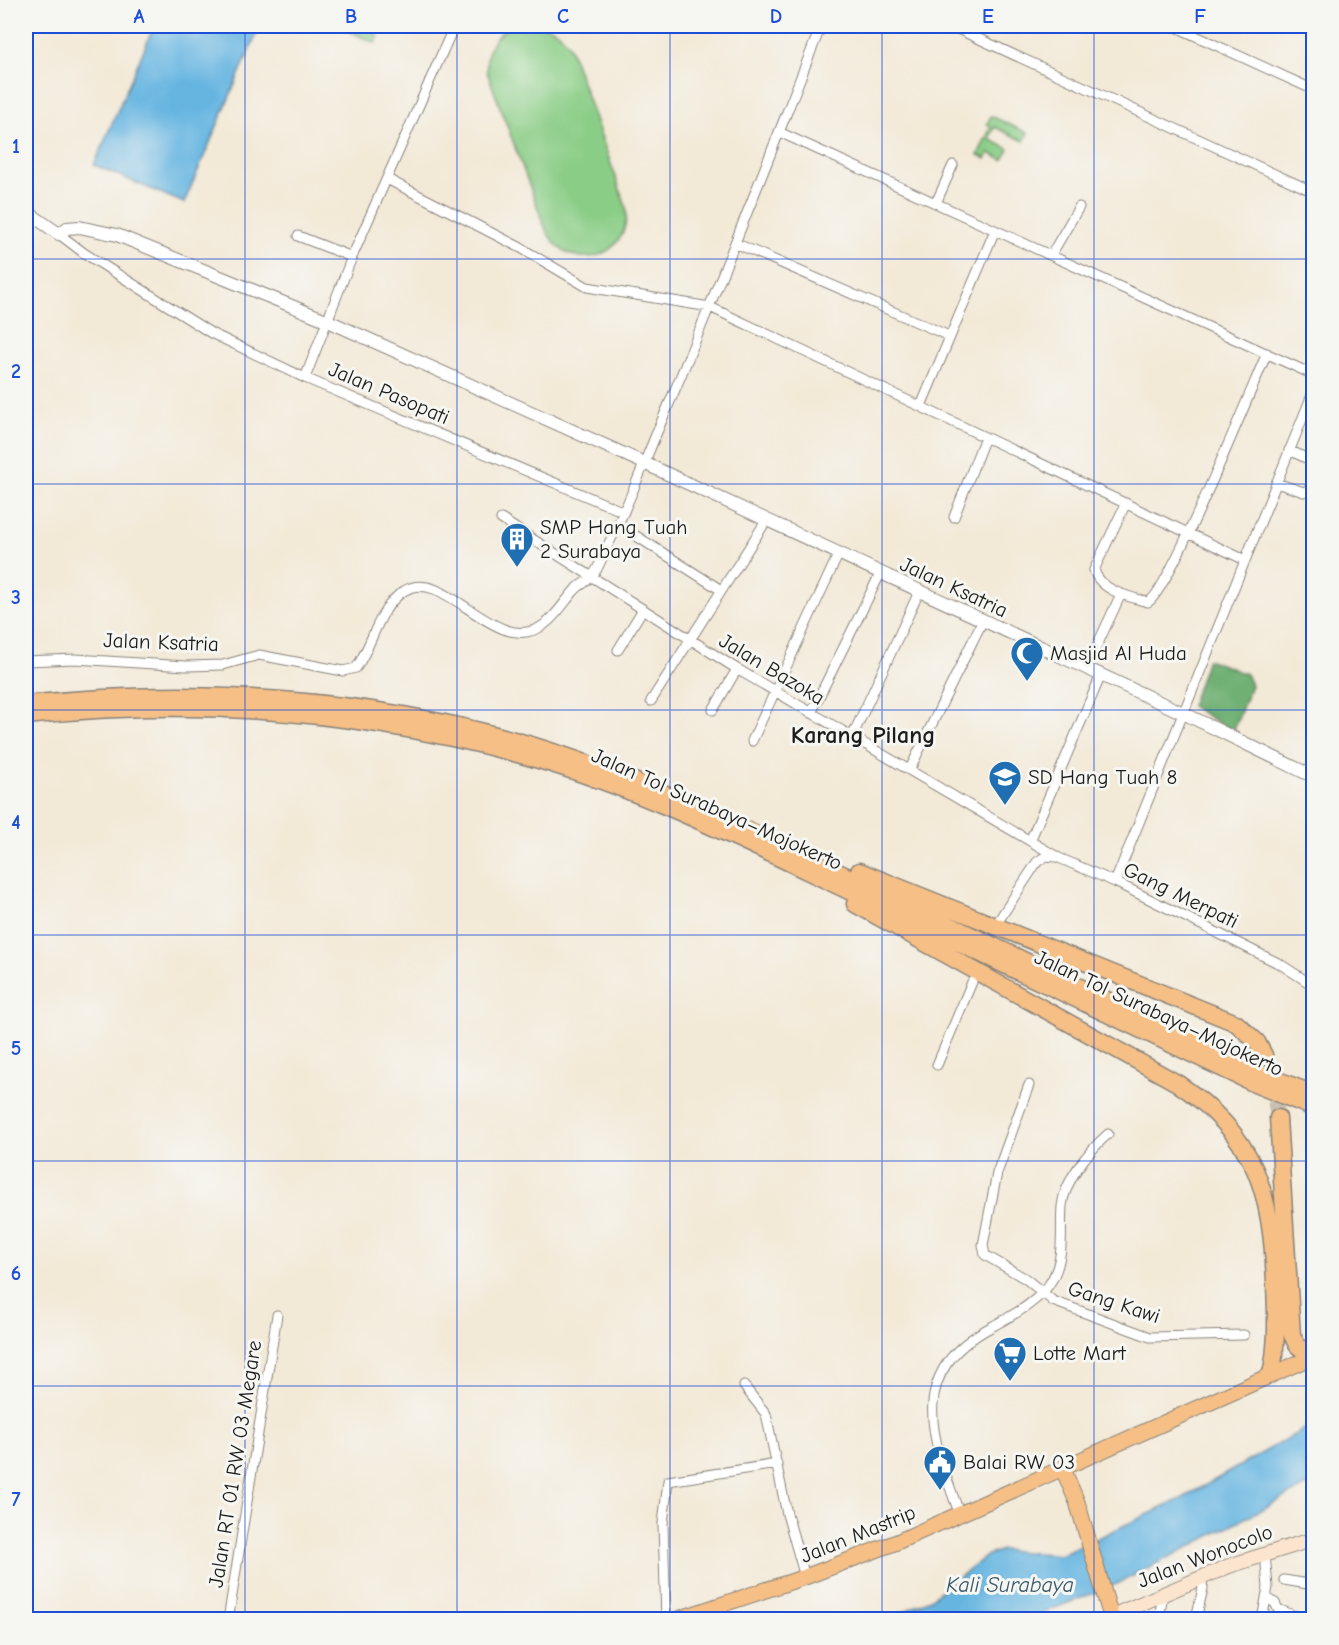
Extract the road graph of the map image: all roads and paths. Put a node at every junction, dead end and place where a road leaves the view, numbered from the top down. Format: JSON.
{"nodes":[{"id":1,"x":454,"y":26,"type":"edge"},
{"id":2,"x":821,"y":26,"type":"edge"},
{"id":3,"x":951,"y":26,"type":"edge"},
{"id":4,"x":1174,"y":26,"type":"edge"},
{"id":5,"x":1314,"y":90,"type":"edge"},
{"id":6,"x":779,"y":132,"type":"junction"},
{"id":7,"x":952,"y":165,"type":"dead end"},
{"id":8,"x":387,"y":178,"type":"junction"},
{"id":9,"x":1314,"y":192,"type":"edge"},
{"id":10,"x":936,"y":203,"type":"junction"},
{"id":11,"x":1078,"y":207,"type":"dead end"},
{"id":12,"x":26,"y":211,"type":"edge"},
{"id":13,"x":995,"y":230,"type":"junction"},
{"id":14,"x":60,"y":234,"type":"junction"},
{"id":15,"x":298,"y":236,"type":"dead end"},
{"id":16,"x":735,"y":243,"type":"junction"},
{"id":17,"x":1051,"y":255,"type":"junction"},
{"id":18,"x":352,"y":257,"type":"junction"},
{"id":19,"x":710,"y":307,"type":"junction"},
{"id":20,"x":326,"y":320,"type":"junction"},
{"id":21,"x":949,"y":336,"type":"junction"},
{"id":22,"x":1267,"y":353,"type":"junction"},
{"id":23,"x":1314,"y":375,"type":"edge"},
{"id":24,"x":305,"y":378,"type":"junction"},
{"id":25,"x":1314,"y":390,"type":"edge"},
{"id":26,"x":921,"y":406,"type":"junction"},
{"id":27,"x":985,"y":437,"type":"junction"},
{"id":28,"x":1289,"y":450,"type":"junction"},
{"id":29,"x":1314,"y":462,"type":"edge"},
{"id":30,"x":644,"y":463,"type":"junction"},
{"id":31,"x":1276,"y":483,"type":"junction"},
{"id":32,"x":1314,"y":487,"type":"edge"},
{"id":33,"x":1126,"y":504,"type":"junction"},
{"id":34,"x":624,"y":512,"type":"junction"},
{"id":35,"x":954,"y":516,"type":"dead end"},
{"id":36,"x":501,"y":519,"type":"dead end"},
{"id":37,"x":766,"y":521,"type":"junction"},
{"id":38,"x":619,"y":525,"type":"junction"},
{"id":39,"x":1189,"y":533,"type":"junction"},
{"id":40,"x":838,"y":555,"type":"junction"},
{"id":41,"x":1245,"y":560,"type":"junction"},
{"id":42,"x":880,"y":574,"type":"junction"},
{"id":43,"x":593,"y":576,"type":"junction"},
{"id":44,"x":722,"y":590,"type":"junction"},
{"id":45,"x":919,"y":592,"type":"junction"},
{"id":46,"x":1121,"y":594,"type":"junction"},
{"id":47,"x":643,"y":609,"type":"junction"},
{"id":48,"x":982,"y":622,"type":"junction"},
{"id":49,"x":691,"y":641,"type":"junction"},
{"id":50,"x":618,"y":650,"type":"dead end"},
{"id":51,"x":26,"y":660,"type":"edge"},
{"id":52,"x":737,"y":669,"type":"junction"},
{"id":53,"x":1086,"y":669,"type":"junction"},
{"id":54,"x":1101,"y":675,"type":"junction"},
{"id":55,"x":774,"y":691,"type":"junction"},
{"id":56,"x":651,"y":701,"type":"dead end"},
{"id":57,"x":26,"y":704,"type":"edge"},
{"id":58,"x":713,"y":710,"type":"dead end"},
{"id":59,"x":811,"y":713,"type":"junction"},
{"id":60,"x":1183,"y":713,"type":"junction"},
{"id":61,"x":26,"y":716,"type":"edge"},
{"id":62,"x":852,"y":737,"type":"junction"},
{"id":63,"x":752,"y":741,"type":"dead end"},
{"id":64,"x":910,"y":769,"type":"junction"},
{"id":65,"x":1314,"y":777,"type":"edge"},
{"id":66,"x":763,"y":836,"type":"junction"},
{"id":67,"x":1030,"y":841,"type":"junction"},
{"id":68,"x":1059,"y":858,"type":"junction"},
{"id":69,"x":782,"y":860,"type":"junction"},
{"id":70,"x":1115,"y":882,"type":"junction"},
{"id":71,"x":999,"y":920,"type":"dead end"},
{"id":72,"x":972,"y":982,"type":"dead end"},
{"id":73,"x":1314,"y":986,"type":"edge"},
{"id":74,"x":1264,"y":1055,"type":"tunnel mouth"},
{"id":75,"x":937,"y":1065,"type":"dead end"},
{"id":76,"x":1029,"y":1085,"type":"dead end"},
{"id":77,"x":1314,"y":1094,"type":"edge"},
{"id":78,"x":1314,"y":1108,"type":"edge"},
{"id":79,"x":1278,"y":1118,"type":"tunnel mouth"},
{"id":80,"x":1108,"y":1134,"type":"dead end"},
{"id":81,"x":1043,"y":1292,"type":"junction"},
{"id":82,"x":277,"y":1315,"type":"dead end"},
{"id":83,"x":1244,"y":1335,"type":"dead end"},
{"id":84,"x":1312,"y":1356,"type":"edge"},
{"id":85,"x":1271,"y":1374,"type":"junction"},
{"id":86,"x":744,"y":1386,"type":"dead end"},
{"id":87,"x":777,"y":1464,"type":"junction"},
{"id":88,"x":1063,"y":1469,"type":"junction"},
{"id":89,"x":960,"y":1515,"type":"junction"},
{"id":90,"x":1314,"y":1539,"type":"edge"},
{"id":91,"x":1265,"y":1554,"type":"junction"},
{"id":92,"x":805,"y":1577,"type":"junction"},
{"id":93,"x":1200,"y":1577,"type":"junction"},
{"id":94,"x":1284,"y":1580,"type":"dead end"},
{"id":95,"x":1314,"y":1586,"type":"edge"},
{"id":96,"x":1163,"y":1593,"type":"junction"},
{"id":97,"x":1266,"y":1598,"type":"junction"},
{"id":98,"x":1111,"y":1613,"type":"edge"},
{"id":99,"x":228,"y":1620,"type":"edge"},
{"id":100,"x":666,"y":1620,"type":"edge"},
{"id":101,"x":675,"y":1620,"type":"edge"},
{"id":102,"x":1159,"y":1620,"type":"edge"},
{"id":103,"x":1196,"y":1620,"type":"edge"},
{"id":104,"x":1262,"y":1620,"type":"edge"},
{"id":105,"x":1305,"y":1620,"type":"edge"}],
"edges":[{"from":1,"to":8,"type":"street"},
{"from":2,"to":6,"type":"street"},
{"from":3,"to":9,"type":"street"},
{"from":4,"to":5,"type":"street"},
{"from":6,"to":10,"type":"street"},
{"from":6,"to":16,"type":"street"},
{"from":7,"to":10,"type":"street"},
{"from":8,"to":18,"type":"street"},
{"from":8,"to":19,"type":"street"},
{"from":10,"to":13,"type":"street"},
{"from":11,"to":17,"type":"street"},
{"from":12,"to":14,"type":"street"},
{"from":13,"to":17,"type":"street"},
{"from":13,"to":21,"type":"street"},
{"from":14,"to":20,"type":"street","name":"Jalan Ksatria"},
{"from":14,"to":24,"type":"street","name":"Jalan Pasopati"},
{"from":15,"to":18,"type":"street"},
{"from":16,"to":19,"type":"street"},
{"from":16,"to":21,"type":"street"},
{"from":17,"to":22,"type":"street"},
{"from":18,"to":20,"type":"street"},
{"from":19,"to":26,"type":"street"},
{"from":19,"to":30,"type":"street"},
{"from":20,"to":24,"type":"street"},
{"from":20,"to":30,"type":"street","name":"Jalan Ksatria"},
{"from":21,"to":26,"type":"street"},
{"from":22,"to":23,"type":"street"},
{"from":22,"to":39,"type":"street"},
{"from":24,"to":34,"type":"street","name":"Jalan Pasopati"},
{"from":25,"to":28,"type":"street"},
{"from":26,"to":27,"type":"street"},
{"from":27,"to":33,"type":"street"},
{"from":27,"to":35,"type":"street"},
{"from":28,"to":29,"type":"street"},
{"from":28,"to":31,"type":"street"},
{"from":30,"to":34,"type":"street","name":"Jalan Ksatria"},
{"from":30,"to":37,"type":"street","name":"Jalan Ksatria"},
{"from":31,"to":32,"type":"street"},
{"from":31,"to":41,"type":"street"},
{"from":33,"to":39,"type":"street"},
{"from":33,"to":46,"type":"street"},
{"from":34,"to":38,"type":"street","name":"Jalan Ksatria"},
{"from":36,"to":43,"type":"street","name":"Jalan Bazoka"},
{"from":37,"to":40,"type":"street","name":"Jalan Ksatria"},
{"from":37,"to":44,"type":"street"},
{"from":38,"to":43,"type":"street","name":"Jalan Ksatria"},
{"from":38,"to":44,"type":"street"},
{"from":39,"to":41,"type":"street"},
{"from":39,"to":46,"type":"street"},
{"from":40,"to":42,"type":"street","name":"Jalan Ksatria"},
{"from":40,"to":55,"type":"street"},
{"from":41,"to":60,"type":"street"},
{"from":42,"to":45,"type":"street","name":"Jalan Ksatria"},
{"from":42,"to":59,"type":"street"},
{"from":43,"to":47,"type":"street","name":"Jalan Bazoka"},
{"from":43,"to":51,"type":"street","name":"Jalan Ksatria"},
{"from":44,"to":49,"type":"street"},
{"from":45,"to":48,"type":"street","name":"Jalan Ksatria"},
{"from":45,"to":62,"type":"street"},
{"from":46,"to":53,"type":"street"},
{"from":47,"to":49,"type":"street","name":"Jalan Bazoka"},
{"from":47,"to":50,"type":"street"},
{"from":48,"to":53,"type":"street","name":"Jalan Ksatria"},
{"from":48,"to":64,"type":"street"},
{"from":49,"to":52,"type":"street","name":"Jalan Bazoka"},
{"from":49,"to":56,"type":"street"},
{"from":52,"to":55,"type":"street","name":"Jalan Bazoka"},
{"from":52,"to":58,"type":"street"},
{"from":53,"to":54,"type":"street","name":"Jalan Ksatria"},
{"from":54,"to":60,"type":"street","name":"Jalan Ksatria"},
{"from":54,"to":67,"type":"street"},
{"from":55,"to":59,"type":"street","name":"Jalan Bazoka"},
{"from":55,"to":63,"type":"street"},
{"from":57,"to":66,"type":"highway","name":"Jalan Tol Surabaya–Mojokerto"},
{"from":59,"to":62,"type":"street","name":"Jalan Bazoka"},
{"from":60,"to":65,"type":"street","name":"Jalan Ksatria"},
{"from":60,"to":70,"type":"street"},
{"from":61,"to":69,"type":"highway","name":"Jalan Tol Surabaya–Mojokerto"},
{"from":62,"to":64,"type":"street","name":"Jalan Bazoka"},
{"from":64,"to":67,"type":"street","name":"Jalan Bazoka"},
{"from":66,"to":74,"type":"highway"},
{"from":66,"to":77,"type":"highway","name":"Jalan Tol Surabaya–Mojokerto"},
{"from":67,"to":68,"type":"street","name":"Gang Merpati"},
{"from":68,"to":70,"type":"street","name":"Gang Merpati"},
{"from":68,"to":71,"type":"street"},
{"from":69,"to":78,"type":"highway","name":"Jalan Tol Surabaya–Mojokerto"},
{"from":69,"to":85,"type":"highway"},
{"from":70,"to":73,"type":"street","name":"Gang Merpati"},
{"from":72,"to":75,"type":"street"},
{"from":76,"to":81,"type":"street","name":"Gang Kawi"},
{"from":79,"to":84,"type":"highway"},
{"from":80,"to":81,"type":"street"},
{"from":81,"to":83,"type":"street","name":"Gang Kawi"},
{"from":81,"to":89,"type":"street"},
{"from":82,"to":99,"type":"street","name":"Jalan RT 01 RW 03 Megare"},
{"from":84,"to":85,"type":"main road","name":"Jalan Mastrip"},
{"from":85,"to":88,"type":"main road","name":"Jalan Mastrip"},
{"from":86,"to":87,"type":"street"},
{"from":87,"to":92,"type":"street"},
{"from":87,"to":100,"type":"street"},
{"from":88,"to":89,"type":"main road","name":"Jalan Mastrip"},
{"from":88,"to":98,"type":"main road"},
{"from":89,"to":92,"type":"main road","name":"Jalan Mastrip"},
{"from":90,"to":91,"type":"main road","name":"Jalan Wonocolo"},
{"from":91,"to":93,"type":"main road","name":"Jalan Wonocolo"},
{"from":91,"to":97,"type":"street"},
{"from":92,"to":101,"type":"main road","name":"Jalan Mastrip"},
{"from":93,"to":96,"type":"main road","name":"Jalan Wonocolo"},
{"from":93,"to":103,"type":"street"},
{"from":94,"to":95,"type":"street"},
{"from":96,"to":98,"type":"main road","name":"Jalan Wonocolo"},
{"from":96,"to":102,"type":"street"},
{"from":97,"to":104,"type":"street"},
{"from":97,"to":105,"type":"street"}]}
